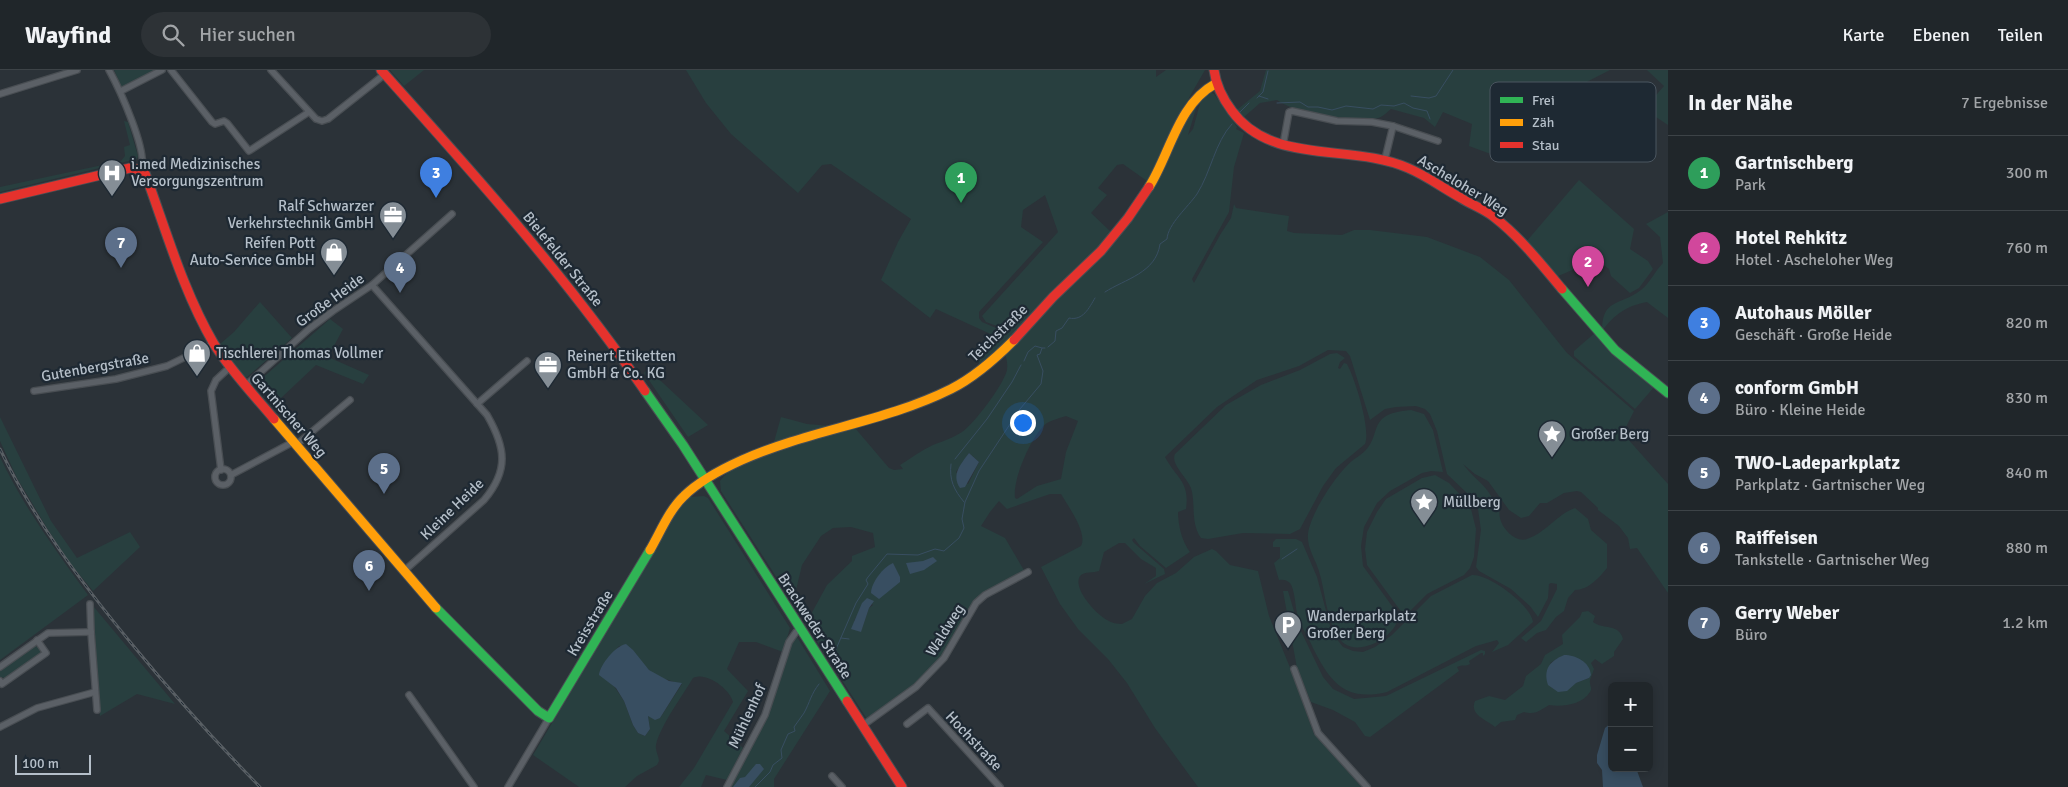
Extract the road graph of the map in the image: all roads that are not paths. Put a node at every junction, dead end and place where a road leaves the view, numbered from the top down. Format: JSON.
{"nodes":[{"id":1,"x":77,"y":70,"type":"edge"},
{"id":2,"x":109,"y":70,"type":"edge"},
{"id":3,"x":162,"y":70,"type":"edge"},
{"id":4,"x":171,"y":70,"type":"edge"},
{"id":5,"x":271,"y":70,"type":"edge"},
{"id":6,"x":1214,"y":70,"type":"edge"},
{"id":7,"x":383,"y":72,"type":"edge"},
{"id":8,"x":1215,"y":84,"type":"junction"},
{"id":9,"x":121,"y":91,"type":"junction"},
{"id":10,"x":0,"y":94,"type":"edge"},
{"id":11,"x":309,"y":112,"type":"junction"},
{"id":12,"x":1393,"y":126,"type":"junction"},
{"id":13,"x":1438,"y":141,"type":"dead end"},
{"id":14,"x":1283,"y":146,"type":"junction"},
{"id":15,"x":1385,"y":159,"type":"junction"},
{"id":16,"x":141,"y":170,"type":"junction"},
{"id":17,"x":0,"y":199,"type":"edge"},
{"id":18,"x":452,"y":214,"type":"dead end"},
{"id":19,"x":372,"y":285,"type":"junction"},
{"id":20,"x":214,"y":343,"type":"junction"},
{"id":21,"x":527,"y":361,"type":"dead end"},
{"id":22,"x":230,"y":367,"type":"junction"},
{"id":23,"x":245,"y":386,"type":"junction"},
{"id":24,"x":34,"y":390,"type":"dead end"},
{"id":25,"x":1668,"y":393,"type":"edge"},
{"id":26,"x":350,"y":400,"type":"dead end"},
{"id":27,"x":477,"y":404,"type":"junction"},
{"id":28,"x":295,"y":443,"type":"junction"},
{"id":29,"x":221,"y":470,"type":"junction"},
{"id":30,"x":231,"y":474,"type":"junction"},
{"id":31,"x":705,"y":480,"type":"junction"},
{"id":32,"x":404,"y":571,"type":"junction"},
{"id":33,"x":1028,"y":572,"type":"dead end"},
{"id":34,"x":90,"y":604,"type":"dead end"},
{"id":35,"x":800,"y":629,"type":"junction"},
{"id":36,"x":91,"y":632,"type":"junction"},
{"id":37,"x":38,"y":640,"type":"junction"},
{"id":38,"x":0,"y":667,"type":"edge"},
{"id":39,"x":1294,"y":669,"type":"dead end"},
{"id":40,"x":0,"y":682,"type":"edge"},
{"id":41,"x":95,"y":692,"type":"junction"},
{"id":42,"x":409,"y":695,"type":"dead end"},
{"id":43,"x":97,"y":710,"type":"dead end"},
{"id":44,"x":549,"y":718,"type":"junction"},
{"id":45,"x":907,"y":724,"type":"dead end"},
{"id":46,"x":862,"y":726,"type":"junction"},
{"id":47,"x":0,"y":727,"type":"edge"},
{"id":48,"x":832,"y":776,"type":"dead end"},
{"id":49,"x":474,"y":787,"type":"edge"},
{"id":50,"x":508,"y":787,"type":"edge"},
{"id":51,"x":727,"y":787,"type":"edge"},
{"id":52,"x":842,"y":787,"type":"edge"},
{"id":53,"x":902,"y":787,"type":"edge"},
{"id":54,"x":1000,"y":787,"type":"edge"},
{"id":55,"x":1367,"y":787,"type":"edge"}],
"edges":[{"from":1,"to":10,"type":"street"},
{"from":2,"to":9,"type":"street","name":"Gartnischer Weg"},
{"from":3,"to":9,"type":"street"},
{"from":4,"to":11,"type":"street"},
{"from":5,"to":11,"type":"street"},
{"from":6,"to":8,"type":"street"},
{"from":7,"to":11,"type":"street"},
{"from":7,"to":31,"type":"street","name":"Bielefelder Straße"},
{"from":8,"to":14,"type":"street","name":"Ascheloher Weg"},
{"from":8,"to":31,"type":"street","name":"Teichstraße"},
{"from":9,"to":16,"type":"street","name":"Gartnischer Weg"},
{"from":12,"to":13,"type":"street","name":"Ascheloher Weg"},
{"from":12,"to":14,"type":"street","name":"Ascheloher Weg"},
{"from":12,"to":15,"type":"street"},
{"from":14,"to":15,"type":"street","name":"Ascheloher Weg"},
{"from":15,"to":25,"type":"street","name":"Ascheloher Weg"},
{"from":16,"to":17,"type":"street"},
{"from":16,"to":20,"type":"street","name":"Gartnischer Weg"},
{"from":18,"to":19,"type":"street","name":"Große Heide"},
{"from":19,"to":23,"type":"street","name":"Große Heide"},
{"from":19,"to":27,"type":"street","name":"Kleine Heide"},
{"from":20,"to":22,"type":"street","name":"Gartnischer Weg"},
{"from":20,"to":24,"type":"street","name":"Gutenbergstraße"},
{"from":21,"to":27,"type":"street"},
{"from":22,"to":23,"type":"street","name":"Gartnischer Weg"},
{"from":22,"to":29,"type":"street"},
{"from":23,"to":28,"type":"street","name":"Gartnischer Weg"},
{"from":26,"to":28,"type":"street"},
{"from":27,"to":32,"type":"street","name":"Kleine Heide"},
{"from":28,"to":30,"type":"street"},
{"from":28,"to":32,"type":"street","name":"Gartnischer Weg"},
{"from":29,"to":30,"type":"street"},
{"from":29,"to":30,"type":"street"},
{"from":31,"to":35,"type":"street","name":"Brackweder Straße"},
{"from":31,"to":44,"type":"street","name":"Kreisstraße"},
{"from":32,"to":44,"type":"street","name":"Gartnischer Weg"},
{"from":33,"to":46,"type":"street","name":"Waldweg"},
{"from":34,"to":36,"type":"street"},
{"from":35,"to":46,"type":"street","name":"Brackweder Straße"},
{"from":35,"to":51,"type":"street","name":"Mühlenhof"},
{"from":36,"to":37,"type":"street"},
{"from":36,"to":41,"type":"street"},
{"from":37,"to":38,"type":"street"},
{"from":37,"to":40,"type":"street"},
{"from":39,"to":55,"type":"street"},
{"from":41,"to":43,"type":"street"},
{"from":41,"to":47,"type":"street"},
{"from":42,"to":49,"type":"street"},
{"from":44,"to":50,"type":"street","name":"Kreisstraße"},
{"from":45,"to":54,"type":"street","name":"Hochstraße"},
{"from":46,"to":53,"type":"street","name":"Brackweder Straße"},
{"from":48,"to":52,"type":"street"}]}
